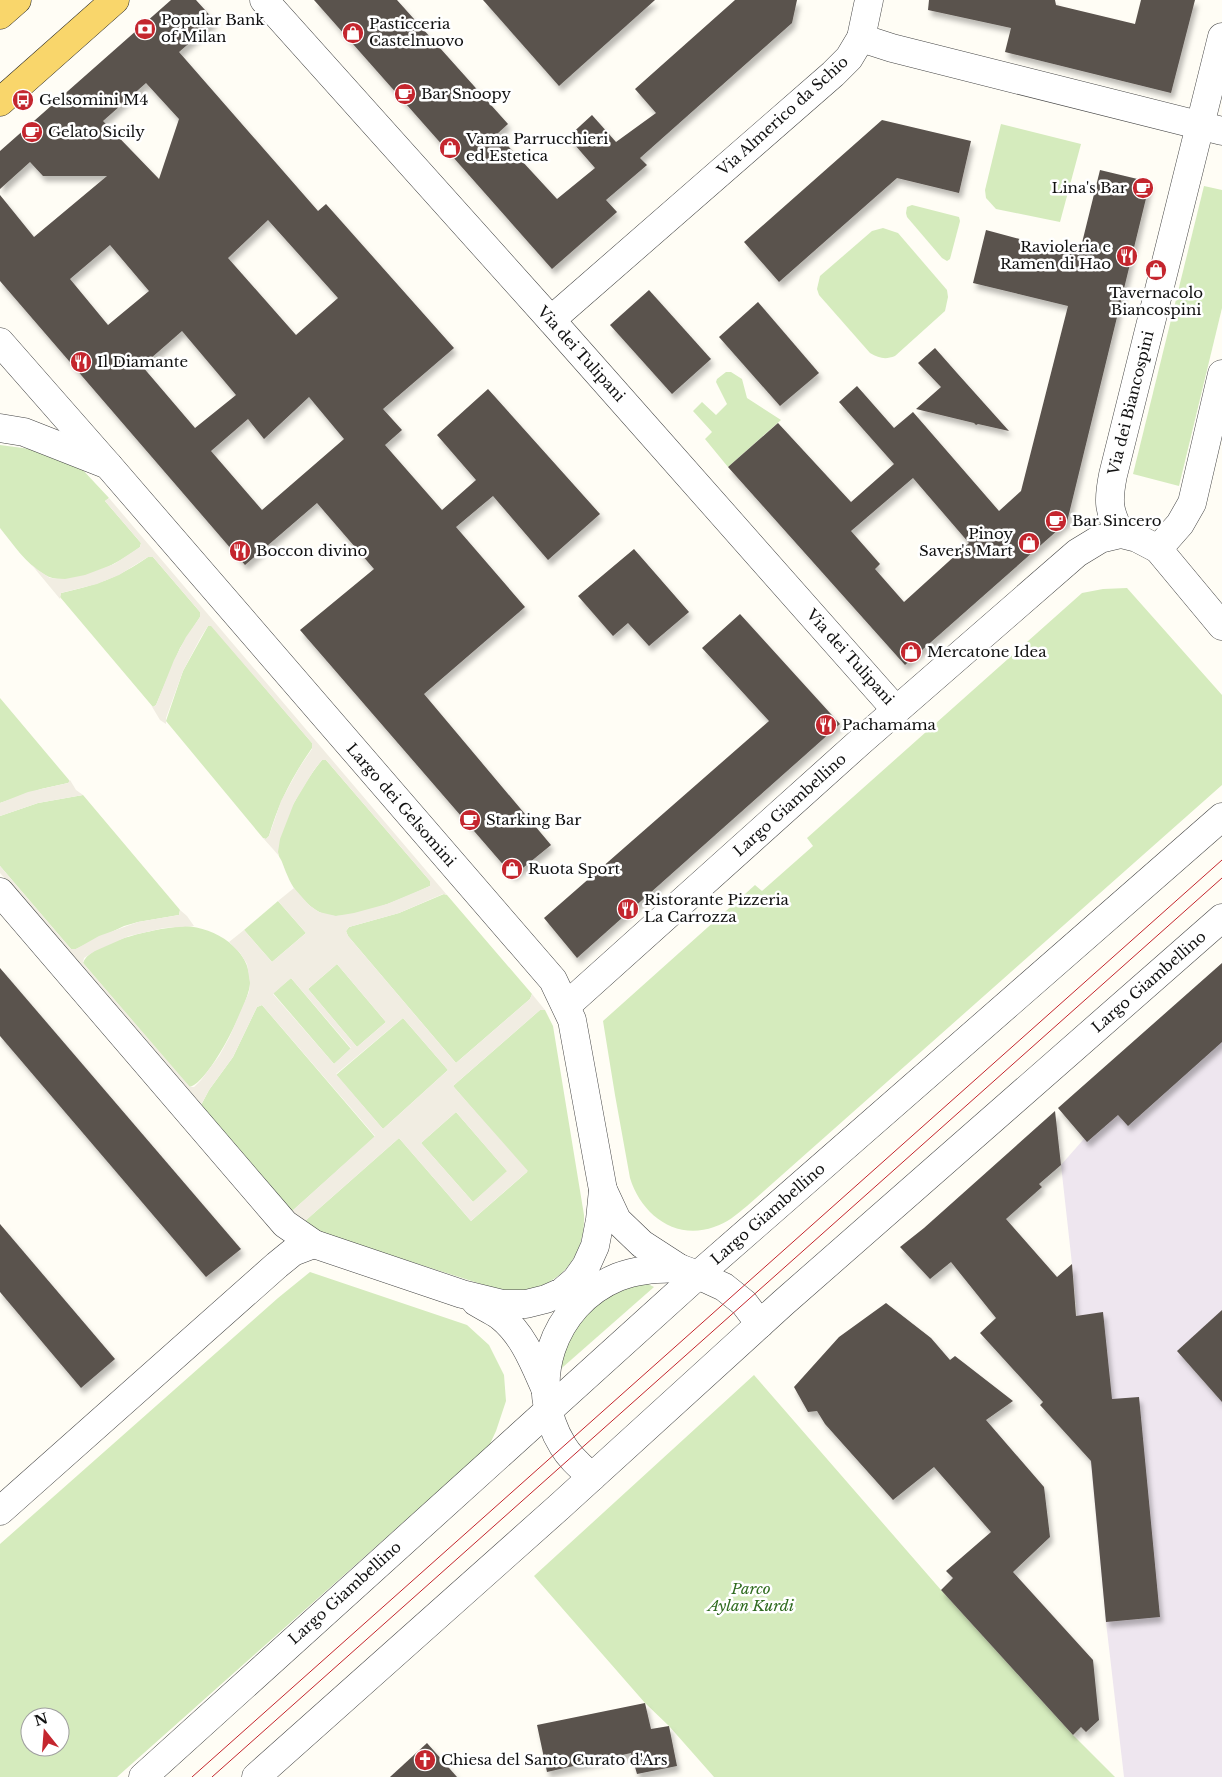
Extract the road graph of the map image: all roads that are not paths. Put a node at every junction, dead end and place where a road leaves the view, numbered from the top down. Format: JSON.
{"nodes":[{"id":1,"x":17,"y":0,"type":"edge"},
{"id":2,"x":115,"y":0,"type":"edge"},
{"id":3,"x":264,"y":0,"type":"edge"},
{"id":4,"x":869,"y":0,"type":"edge"},
{"id":5,"x":0,"y":15,"type":"edge"},
{"id":6,"x":1222,"y":37,"type":"edge"},
{"id":7,"x":861,"y":38,"type":"junction"},
{"id":8,"x":0,"y":102,"type":"edge"},
{"id":9,"x":1211,"y":128,"type":"edge"},
{"id":10,"x":551,"y":320,"type":"junction"},
{"id":11,"x":0,"y":342,"type":"edge"},
{"id":12,"x":1222,"y":374,"type":"edge"},
{"id":13,"x":0,"y":428,"type":"edge"},
{"id":14,"x":108,"y":465,"type":"junction"},
{"id":15,"x":1121,"y":534,"type":"junction"},
{"id":16,"x":1158,"y":549,"type":"junction"},
{"id":17,"x":1222,"y":626,"type":"edge"},
{"id":18,"x":896,"y":710,"type":"junction"},
{"id":19,"x":1222,"y":818,"type":"edge"},
{"id":20,"x":0,"y":892,"type":"edge"},
{"id":21,"x":1222,"y":918,"type":"edge"},
{"id":22,"x":566,"y":1006,"type":"junction"},
{"id":23,"x":603,"y":1190,"type":"junction"},
{"id":24,"x":314,"y":1244,"type":"junction"},
{"id":25,"x":688,"y":1272,"type":"junction"},
{"id":26,"x":462,"y":1294,"type":"junction"},
{"id":27,"x":760,"y":1324,"type":"junction"},
{"id":28,"x":546,"y":1399,"type":"junction"},
{"id":29,"x":592,"y":1477,"type":"junction"},
{"id":30,"x":0,"y":1511,"type":"edge"},
{"id":31,"x":143,"y":1777,"type":"edge"},
{"id":32,"x":256,"y":1777,"type":"edge"}],
"edges":[{"from":1,"to":5,"type":"main road"},
{"from":2,"to":8,"type":"main road"},
{"from":3,"to":10,"type":"street","name":"Via dei Tulipani"},
{"from":4,"to":7,"type":"street"},
{"from":6,"to":9,"type":"street","name":"Via dei Biancospini"},
{"from":7,"to":9,"type":"street"},
{"from":7,"to":10,"type":"street","name":"Via Almerico da Schio"},
{"from":9,"to":15,"type":"street","name":"Via dei Biancospini"},
{"from":10,"to":18,"type":"street","name":"Via dei Tulipani"},
{"from":11,"to":14,"type":"street","name":"Largo dei Gelsomini"},
{"from":12,"to":16,"type":"street"},
{"from":13,"to":14,"type":"street","name":"Largo dei Gelsomini"},
{"from":14,"to":22,"type":"street","name":"Largo dei Gelsomini"},
{"from":15,"to":16,"type":"street"},
{"from":15,"to":18,"type":"street","name":"Largo Giambellino"},
{"from":16,"to":17,"type":"street"},
{"from":18,"to":22,"type":"street","name":"Largo Giambellino"},
{"from":19,"to":25,"type":"street","name":"Largo Giambellino"},
{"from":20,"to":24,"type":"street","name":"Largo dei Gelsomini"},
{"from":21,"to":27,"type":"street","name":"Largo Giambellino"},
{"from":22,"to":23,"type":"street","name":"Largo dei Gelsomini"},
{"from":23,"to":25,"type":"street","name":"Largo dei Gelsomini"},
{"from":23,"to":26,"type":"street","name":"Largo dei Gelsomini"},
{"from":24,"to":26,"type":"street","name":"Largo dei Gelsomini"},
{"from":24,"to":30,"type":"street"},
{"from":25,"to":27,"type":"street","name":"Largo Giambellino"},
{"from":25,"to":28,"type":"street","name":"Largo Giambellino"},
{"from":25,"to":28,"type":"street"},
{"from":26,"to":28,"type":"street","name":"Largo dei Gelsomini"},
{"from":27,"to":29,"type":"street","name":"Largo Giambellino"},
{"from":28,"to":29,"type":"street"},
{"from":28,"to":31,"type":"street","name":"Largo Giambellino"},
{"from":29,"to":32,"type":"street","name":"Largo Giambellino"}]}
